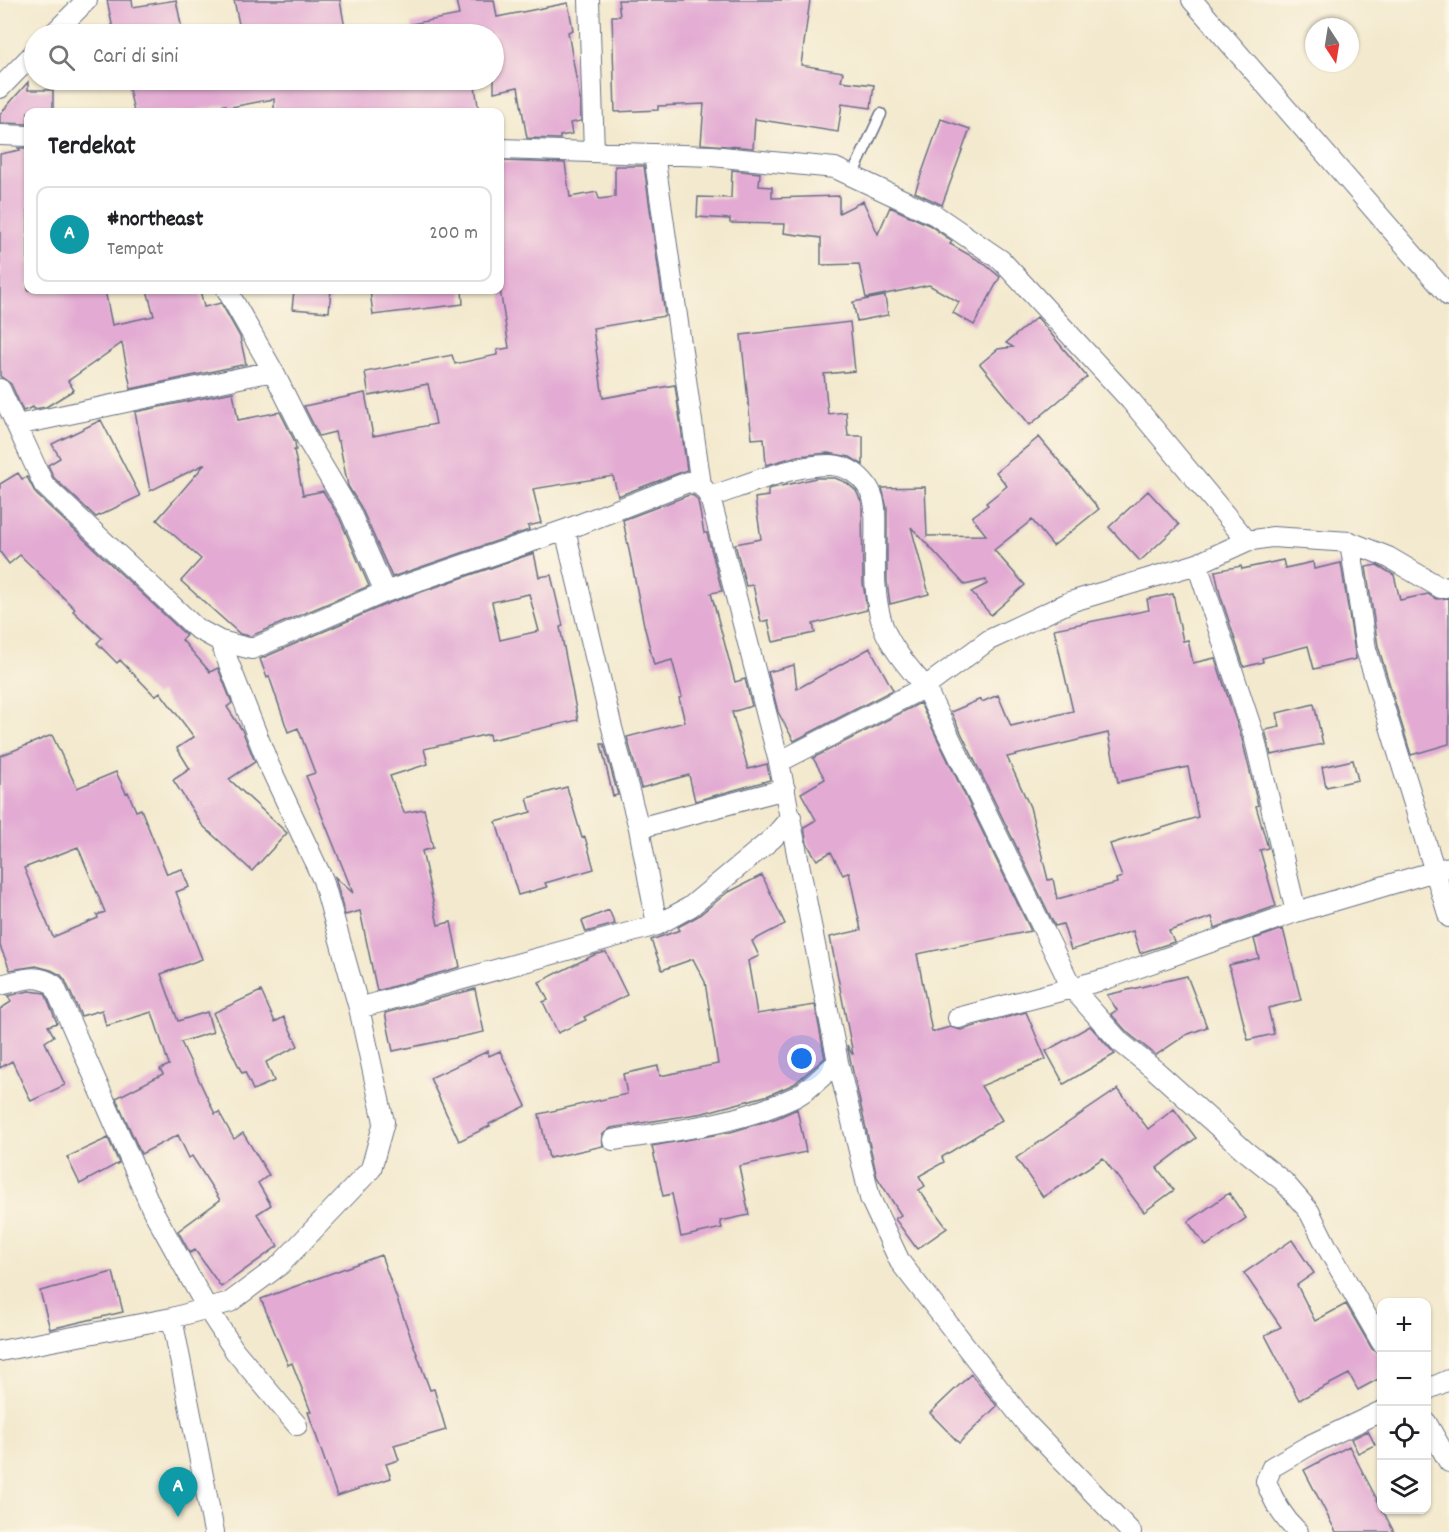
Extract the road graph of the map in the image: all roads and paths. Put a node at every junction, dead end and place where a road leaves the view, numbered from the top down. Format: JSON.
{"nodes":[{"id":1,"x":87,"y":0,"type":"edge"},
{"id":2,"x":589,"y":0,"type":"edge"},
{"id":3,"x":1192,"y":0,"type":"edge"},
{"id":4,"x":63,"y":24,"type":"edge"},
{"id":5,"x":24,"y":63,"type":"edge"},
{"id":6,"x":0,"y":88,"type":"edge"},
{"id":7,"x":881,"y":114,"type":"dead end"},
{"id":8,"x":0,"y":135,"type":"edge"},
{"id":9,"x":24,"y":136,"type":"edge"},
{"id":10,"x":504,"y":149,"type":"edge"},
{"id":11,"x":594,"y":152,"type":"junction"},
{"id":12,"x":654,"y":154,"type":"junction"},
{"id":13,"x":852,"y":176,"type":"junction"},
{"id":14,"x":229,"y":294,"type":"edge"},
{"id":15,"x":1449,"y":296,"type":"edge"},
{"id":16,"x":273,"y":371,"type":"junction"},
{"id":17,"x":0,"y":389,"type":"edge"},
{"id":18,"x":17,"y":425,"type":"junction"},
{"id":19,"x":705,"y":491,"type":"junction"},
{"id":20,"x":565,"y":530,"type":"junction"},
{"id":21,"x":1247,"y":541,"type":"junction"},
{"id":22,"x":1350,"y":542,"type":"junction"},
{"id":23,"x":1197,"y":564,"type":"junction"},
{"id":24,"x":1449,"y":586,"type":"edge"},
{"id":25,"x":385,"y":592,"type":"junction"},
{"id":26,"x":220,"y":641,"type":"junction"},
{"id":27,"x":925,"y":687,"type":"junction"},
{"id":28,"x":779,"y":762,"type":"junction"},
{"id":29,"x":785,"y":789,"type":"junction"},
{"id":30,"x":791,"y":817,"type":"junction"},
{"id":31,"x":639,"y":828,"type":"junction"},
{"id":32,"x":1442,"y":869,"type":"edge"},
{"id":33,"x":1296,"y":912,"type":"junction"},
{"id":34,"x":1449,"y":917,"type":"edge"},
{"id":35,"x":657,"y":925,"type":"junction"},
{"id":36,"x":0,"y":985,"type":"edge"},
{"id":37,"x":1072,"y":988,"type":"junction"},
{"id":38,"x":359,"y":1008,"type":"junction"},
{"id":39,"x":958,"y":1018,"type":"dead end"},
{"id":40,"x":838,"y":1062,"type":"junction"},
{"id":41,"x":613,"y":1140,"type":"dead end"},
{"id":42,"x":207,"y":1308,"type":"junction"},
{"id":43,"x":172,"y":1318,"type":"junction"},
{"id":44,"x":1377,"y":1334,"type":"edge"},
{"id":45,"x":0,"y":1351,"type":"edge"},
{"id":46,"x":1449,"y":1380,"type":"edge"},
{"id":47,"x":1431,"y":1388,"type":"edge"},
{"id":48,"x":1377,"y":1413,"type":"edge"},
{"id":49,"x":297,"y":1425,"type":"dead end"},
{"id":50,"x":1431,"y":1431,"type":"edge"},
{"id":51,"x":1449,"y":1462,"type":"edge"},
{"id":52,"x":214,"y":1532,"type":"edge"},
{"id":53,"x":1131,"y":1532,"type":"edge"},
{"id":54,"x":1298,"y":1532,"type":"edge"}],
"edges":[{"from":1,"to":4,"type":"street"},
{"from":2,"to":11,"type":"street"},
{"from":3,"to":15,"type":"street"},
{"from":5,"to":6,"type":"street"},
{"from":7,"to":13,"type":"lane"},
{"from":8,"to":9,"type":"street"},
{"from":10,"to":11,"type":"street"},
{"from":11,"to":12,"type":"street"},
{"from":12,"to":13,"type":"street"},
{"from":12,"to":19,"type":"street"},
{"from":13,"to":21,"type":"street"},
{"from":14,"to":16,"type":"street"},
{"from":16,"to":18,"type":"street"},
{"from":16,"to":25,"type":"street"},
{"from":17,"to":18,"type":"street"},
{"from":18,"to":26,"type":"street"},
{"from":19,"to":20,"type":"street"},
{"from":19,"to":27,"type":"street"},
{"from":19,"to":28,"type":"street"},
{"from":20,"to":25,"type":"street"},
{"from":20,"to":31,"type":"street"},
{"from":21,"to":22,"type":"street"},
{"from":21,"to":23,"type":"street"},
{"from":22,"to":24,"type":"street"},
{"from":22,"to":32,"type":"street"},
{"from":23,"to":27,"type":"street"},
{"from":23,"to":33,"type":"street"},
{"from":25,"to":26,"type":"street"},
{"from":26,"to":38,"type":"street"},
{"from":27,"to":28,"type":"street"},
{"from":27,"to":37,"type":"street"},
{"from":28,"to":29,"type":"street"},
{"from":29,"to":30,"type":"street"},
{"from":29,"to":31,"type":"street"},
{"from":30,"to":35,"type":"street"},
{"from":30,"to":40,"type":"street"},
{"from":31,"to":35,"type":"street"},
{"from":32,"to":33,"type":"street"},
{"from":32,"to":34,"type":"street"},
{"from":33,"to":37,"type":"street"},
{"from":35,"to":38,"type":"street"},
{"from":36,"to":42,"type":"street"},
{"from":37,"to":39,"type":"street"},
{"from":37,"to":44,"type":"street"},
{"from":38,"to":42,"type":"street"},
{"from":40,"to":41,"type":"street"},
{"from":40,"to":53,"type":"street"},
{"from":42,"to":43,"type":"street"},
{"from":42,"to":49,"type":"street"},
{"from":43,"to":45,"type":"street"},
{"from":43,"to":52,"type":"street"},
{"from":46,"to":47,"type":"street"},
{"from":48,"to":54,"type":"street"},
{"from":50,"to":51,"type":"street"}]}
